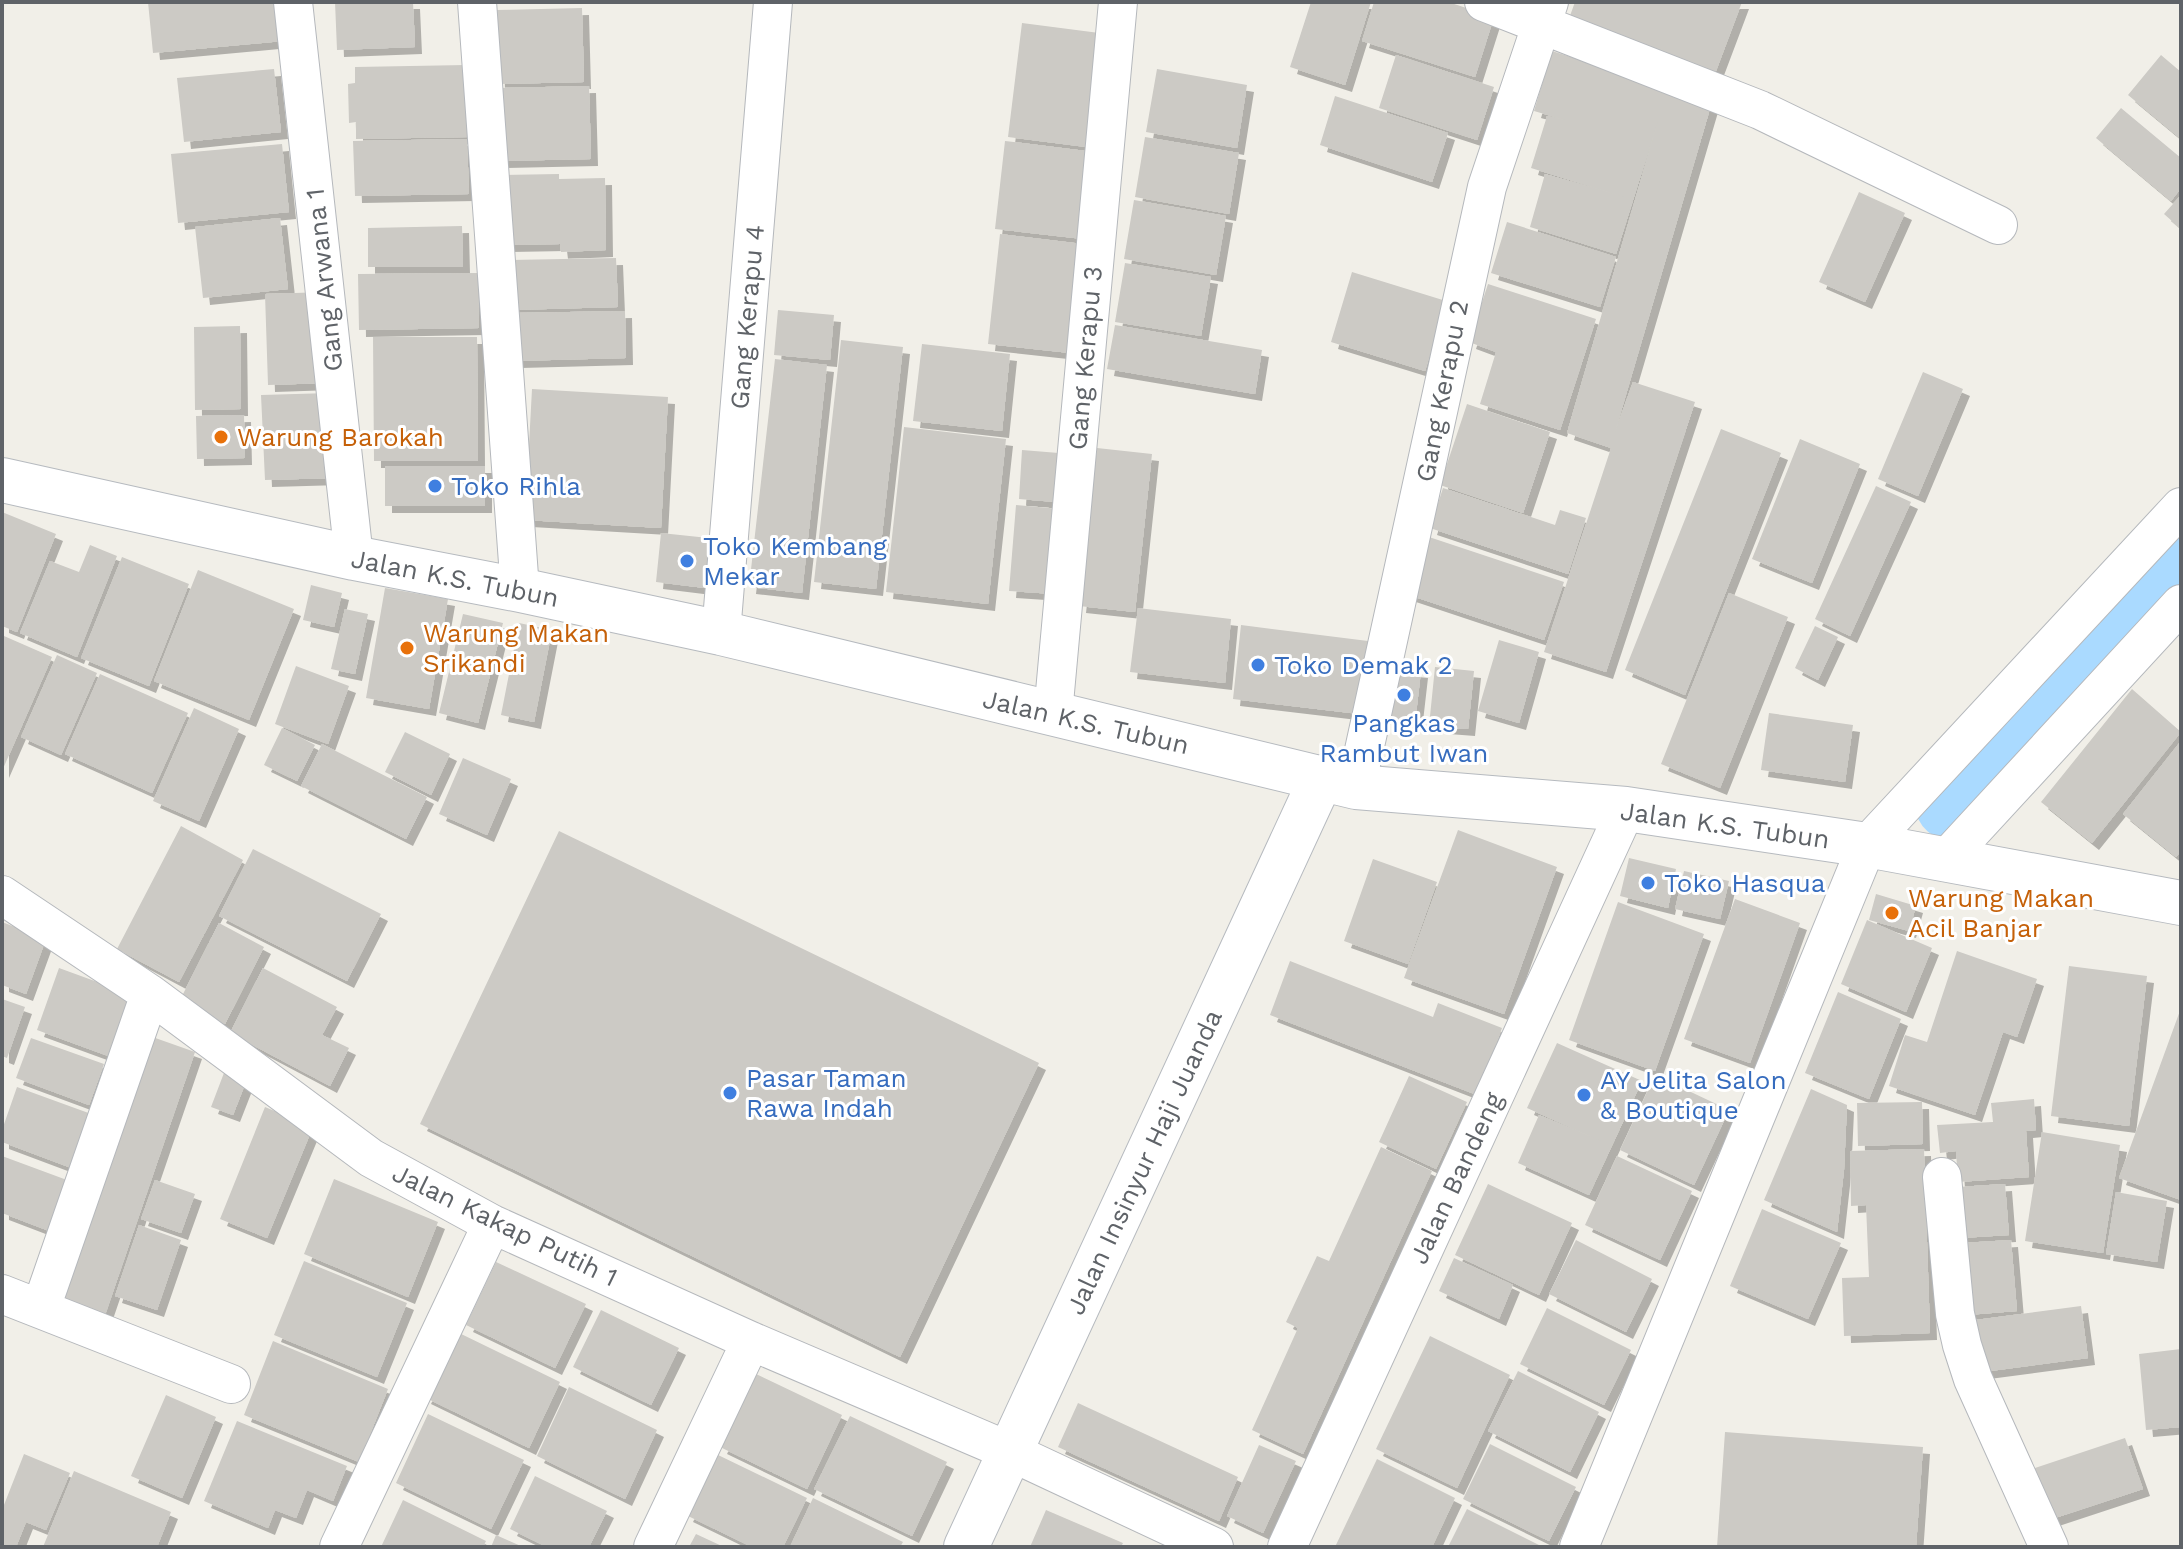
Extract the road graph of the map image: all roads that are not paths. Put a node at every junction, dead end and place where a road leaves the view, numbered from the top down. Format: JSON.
{"nodes":[{"id":1,"x":293,"y":2,"type":"edge"},
{"id":2,"x":477,"y":2,"type":"edge"},
{"id":3,"x":773,"y":2,"type":"edge"},
{"id":4,"x":1118,"y":2,"type":"edge"},
{"id":5,"x":1484,"y":2,"type":"edge"},
{"id":6,"x":1545,"y":13,"type":"edge"},
{"id":7,"x":1998,"y":225,"type":"dead end"},
{"id":8,"x":2,"y":480,"type":"edge"},
{"id":9,"x":2181,"y":507,"type":"edge"},
{"id":10,"x":354,"y":558,"type":"junction"},
{"id":11,"x":520,"y":590,"type":"junction"},
{"id":12,"x":2181,"y":604,"type":"edge"},
{"id":13,"x":721,"y":633,"type":"junction"},
{"id":14,"x":1053,"y":714,"type":"junction"},
{"id":15,"x":1339,"y":782,"type":"junction"},
{"id":16,"x":1626,"y":809,"type":"junction"},
{"id":17,"x":1867,"y":845,"type":"junction"},
{"id":18,"x":1945,"y":860,"type":"junction"},
{"id":19,"x":2,"y":895,"type":"edge"},
{"id":20,"x":2181,"y":903,"type":"edge"},
{"id":21,"x":150,"y":994,"type":"junction"},
{"id":22,"x":1942,"y":1177,"type":"dead end"},
{"id":23,"x":492,"y":1224,"type":"junction"},
{"id":24,"x":2,"y":1294,"type":"edge"},
{"id":25,"x":41,"y":1308,"type":"junction"},
{"id":26,"x":751,"y":1341,"type":"junction"},
{"id":27,"x":231,"y":1384,"type":"dead end"},
{"id":28,"x":1011,"y":1452,"type":"junction"},
{"id":29,"x":339,"y":1547,"type":"edge"},
{"id":30,"x":653,"y":1547,"type":"edge"},
{"id":31,"x":966,"y":1547,"type":"edge"},
{"id":32,"x":1214,"y":1547,"type":"edge"},
{"id":33,"x":1287,"y":1547,"type":"edge"},
{"id":34,"x":1579,"y":1547,"type":"edge"},
{"id":35,"x":2049,"y":1547,"type":"edge"}],
"edges":[{"from":1,"to":10,"type":"street","name":"Gang Arwana 1"},
{"from":2,"to":11,"type":"street"},
{"from":3,"to":13,"type":"street","name":"Gang Kerapu 4"},
{"from":4,"to":14,"type":"street","name":"Gang Kerapu 3"},
{"from":5,"to":6,"type":"street"},
{"from":6,"to":7,"type":"street"},
{"from":6,"to":15,"type":"street","name":"Gang Kerapu 2"},
{"from":8,"to":10,"type":"street","name":"Jalan K.S. Tubun"},
{"from":9,"to":17,"type":"street"},
{"from":10,"to":11,"type":"street","name":"Jalan K.S. Tubun"},
{"from":11,"to":13,"type":"street","name":"Jalan K.S. Tubun"},
{"from":12,"to":18,"type":"street"},
{"from":13,"to":14,"type":"street","name":"Jalan K.S. Tubun"},
{"from":14,"to":15,"type":"street","name":"Jalan K.S. Tubun"},
{"from":15,"to":16,"type":"street","name":"Jalan K.S. Tubun"},
{"from":15,"to":28,"type":"street","name":"Jalan Insinyur Haji Juanda"},
{"from":16,"to":17,"type":"street","name":"Jalan K.S. Tubun"},
{"from":16,"to":33,"type":"street","name":"Jalan Bandeng"},
{"from":17,"to":18,"type":"street","name":"Jalan K.S. Tubun"},
{"from":17,"to":34,"type":"street"},
{"from":18,"to":20,"type":"street","name":"Jalan K.S. Tubun"},
{"from":19,"to":21,"type":"street","name":"Jalan Kakap Putih 1"},
{"from":21,"to":23,"type":"street","name":"Jalan Kakap Putih 1"},
{"from":21,"to":25,"type":"street"},
{"from":22,"to":35,"type":"street"},
{"from":23,"to":26,"type":"street","name":"Jalan Kakap Putih 1"},
{"from":23,"to":29,"type":"street"},
{"from":24,"to":25,"type":"street"},
{"from":25,"to":27,"type":"street"},
{"from":26,"to":28,"type":"street","name":"Jalan Kakap Putih 1"},
{"from":26,"to":30,"type":"street"},
{"from":28,"to":31,"type":"street","name":"Jalan Insinyur Haji Juanda"},
{"from":28,"to":32,"type":"street","name":"Jalan Kakap Putih 1"}]}
